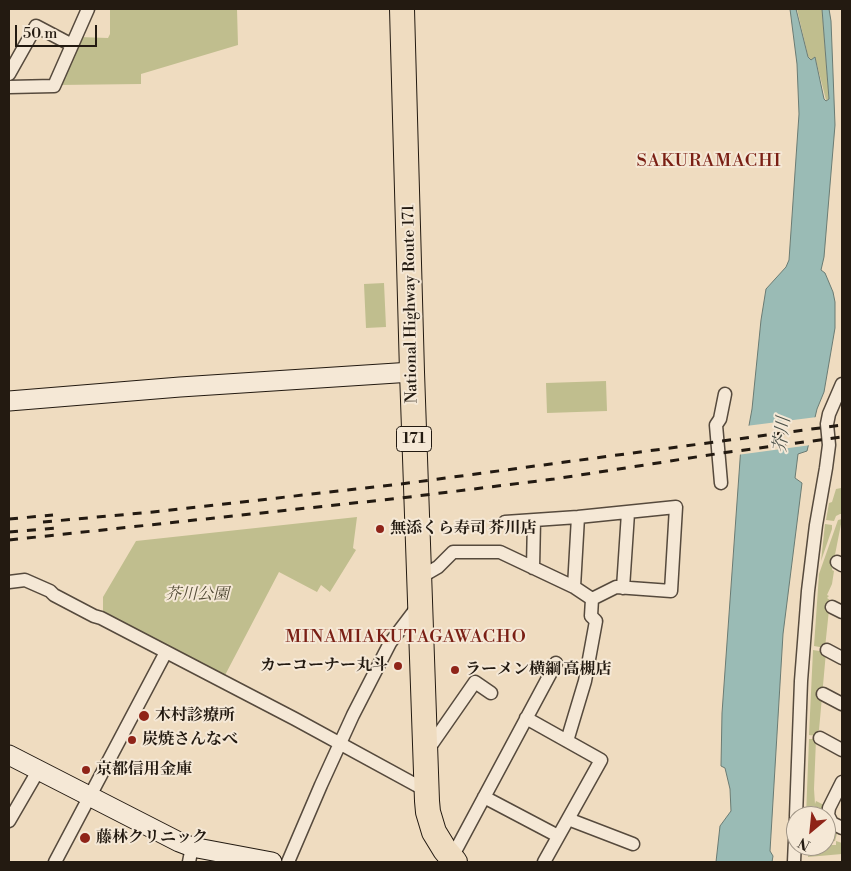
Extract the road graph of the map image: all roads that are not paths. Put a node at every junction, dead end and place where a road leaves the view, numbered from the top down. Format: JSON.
{"nodes":[{"id":1,"x":88,"y":9,"type":"edge"},
{"id":2,"x":402,"y":9,"type":"edge"},
{"id":3,"x":72,"y":45,"type":"junction"},
{"id":4,"x":9,"y":74,"type":"edge"},
{"id":5,"x":9,"y":87,"type":"edge"},
{"id":6,"x":412,"y":372,"type":"junction"},
{"id":7,"x":842,"y":384,"type":"edge"},
{"id":8,"x":725,"y":394,"type":"dead end"},
{"id":9,"x":9,"y":401,"type":"edge"},
{"id":10,"x":721,"y":483,"type":"dead end"},
{"id":11,"x":628,"y":513,"type":"junction"},
{"id":12,"x":578,"y":517,"type":"junction"},
{"id":13,"x":534,"y":520,"type":"junction"},
{"id":14,"x":505,"y":522,"type":"dead end"},
{"id":15,"x":533,"y":568,"type":"junction"},
{"id":16,"x":419,"y":578,"type":"junction"},
{"id":17,"x":9,"y":582,"type":"edge"},
{"id":18,"x":574,"y":587,"type":"junction"},
{"id":19,"x":623,"y":588,"type":"junction"},
{"id":20,"x":592,"y":599,"type":"junction"},
{"id":21,"x":420,"y":604,"type":"junction"},
{"id":22,"x":827,"y":650,"type":"dead end"},
{"id":23,"x":166,"y":652,"type":"junction"},
{"id":24,"x":842,"y":658,"type":"edge"},
{"id":25,"x":556,"y":663,"type":"dead end"},
{"id":26,"x":491,"y":693,"type":"dead end"},
{"id":27,"x":823,"y":694,"type":"dead end"},
{"id":28,"x":842,"y":704,"type":"edge"},
{"id":29,"x":526,"y":718,"type":"junction"},
{"id":30,"x":820,"y":738,"type":"dead end"},
{"id":31,"x":567,"y":740,"type":"junction"},
{"id":32,"x":339,"y":744,"type":"junction"},
{"id":33,"x":842,"y":750,"type":"edge"},
{"id":34,"x":9,"y":755,"type":"edge"},
{"id":35,"x":425,"y":755,"type":"junction"},
{"id":36,"x":38,"y":770,"type":"junction"},
{"id":37,"x":842,"y":782,"type":"edge"},
{"id":38,"x":427,"y":791,"type":"junction"},
{"id":39,"x":90,"y":797,"type":"junction"},
{"id":40,"x":484,"y":797,"type":"junction"},
{"id":41,"x":796,"y":806,"type":"edge"},
{"id":42,"x":568,"y":819,"type":"junction"},
{"id":43,"x":9,"y":821,"type":"edge"},
{"id":44,"x":842,"y":828,"type":"edge"},
{"id":45,"x":558,"y":836,"type":"junction"},
{"id":46,"x":633,"y":844,"type":"dead end"},
{"id":47,"x":191,"y":855,"type":"edge"},
{"id":48,"x":453,"y":860,"type":"edge"},
{"id":49,"x":55,"y":862,"type":"edge"},
{"id":50,"x":272,"y":862,"type":"edge"},
{"id":51,"x":288,"y":862,"type":"edge"},
{"id":52,"x":544,"y":862,"type":"edge"}],
"edges":[{"from":1,"to":3,"type":"street"},
{"from":2,"to":6,"type":"highway","name":"National Highway Route 171","number":"171"},
{"from":3,"to":4,"type":"street"},
{"from":3,"to":5,"type":"street"},
{"from":6,"to":9,"type":"street"},
{"from":6,"to":16,"type":"highway","name":"National Highway Route 171","number":"171"},
{"from":7,"to":41,"type":"street"},
{"from":8,"to":10,"type":"street"},
{"from":11,"to":12,"type":"street"},
{"from":11,"to":19,"type":"street"},
{"from":11,"to":19,"type":"street"},
{"from":12,"to":13,"type":"street"},
{"from":12,"to":18,"type":"street"},
{"from":13,"to":14,"type":"street"},
{"from":13,"to":15,"type":"street"},
{"from":15,"to":16,"type":"street"},
{"from":15,"to":18,"type":"street"},
{"from":16,"to":21,"type":"highway","name":"National Highway Route 171","number":"171"},
{"from":17,"to":23,"type":"street"},
{"from":18,"to":20,"type":"street"},
{"from":19,"to":20,"type":"street"},
{"from":20,"to":31,"type":"street"},
{"from":21,"to":32,"type":"street"},
{"from":21,"to":35,"type":"highway","name":"National Highway Route 171","number":"171"},
{"from":22,"to":24,"type":"street"},
{"from":23,"to":32,"type":"street"},
{"from":23,"to":39,"type":"street"},
{"from":25,"to":29,"type":"street"},
{"from":26,"to":35,"type":"street"},
{"from":27,"to":28,"type":"street"},
{"from":29,"to":31,"type":"street"},
{"from":29,"to":40,"type":"street"},
{"from":30,"to":33,"type":"street"},
{"from":31,"to":42,"type":"street"},
{"from":32,"to":38,"type":"street"},
{"from":32,"to":51,"type":"street"},
{"from":34,"to":36,"type":"street"},
{"from":35,"to":38,"type":"highway","name":"National Highway Route 171","number":"171"},
{"from":36,"to":39,"type":"street"},
{"from":36,"to":43,"type":"street"},
{"from":37,"to":44,"type":"street"},
{"from":38,"to":48,"type":"highway","name":"National Highway Route 171","number":"171"},
{"from":39,"to":47,"type":"street"},
{"from":39,"to":49,"type":"street"},
{"from":40,"to":45,"type":"street"},
{"from":40,"to":48,"type":"street"},
{"from":42,"to":45,"type":"street"},
{"from":42,"to":46,"type":"street"},
{"from":45,"to":52,"type":"street"},
{"from":47,"to":50,"type":"street"}]}
